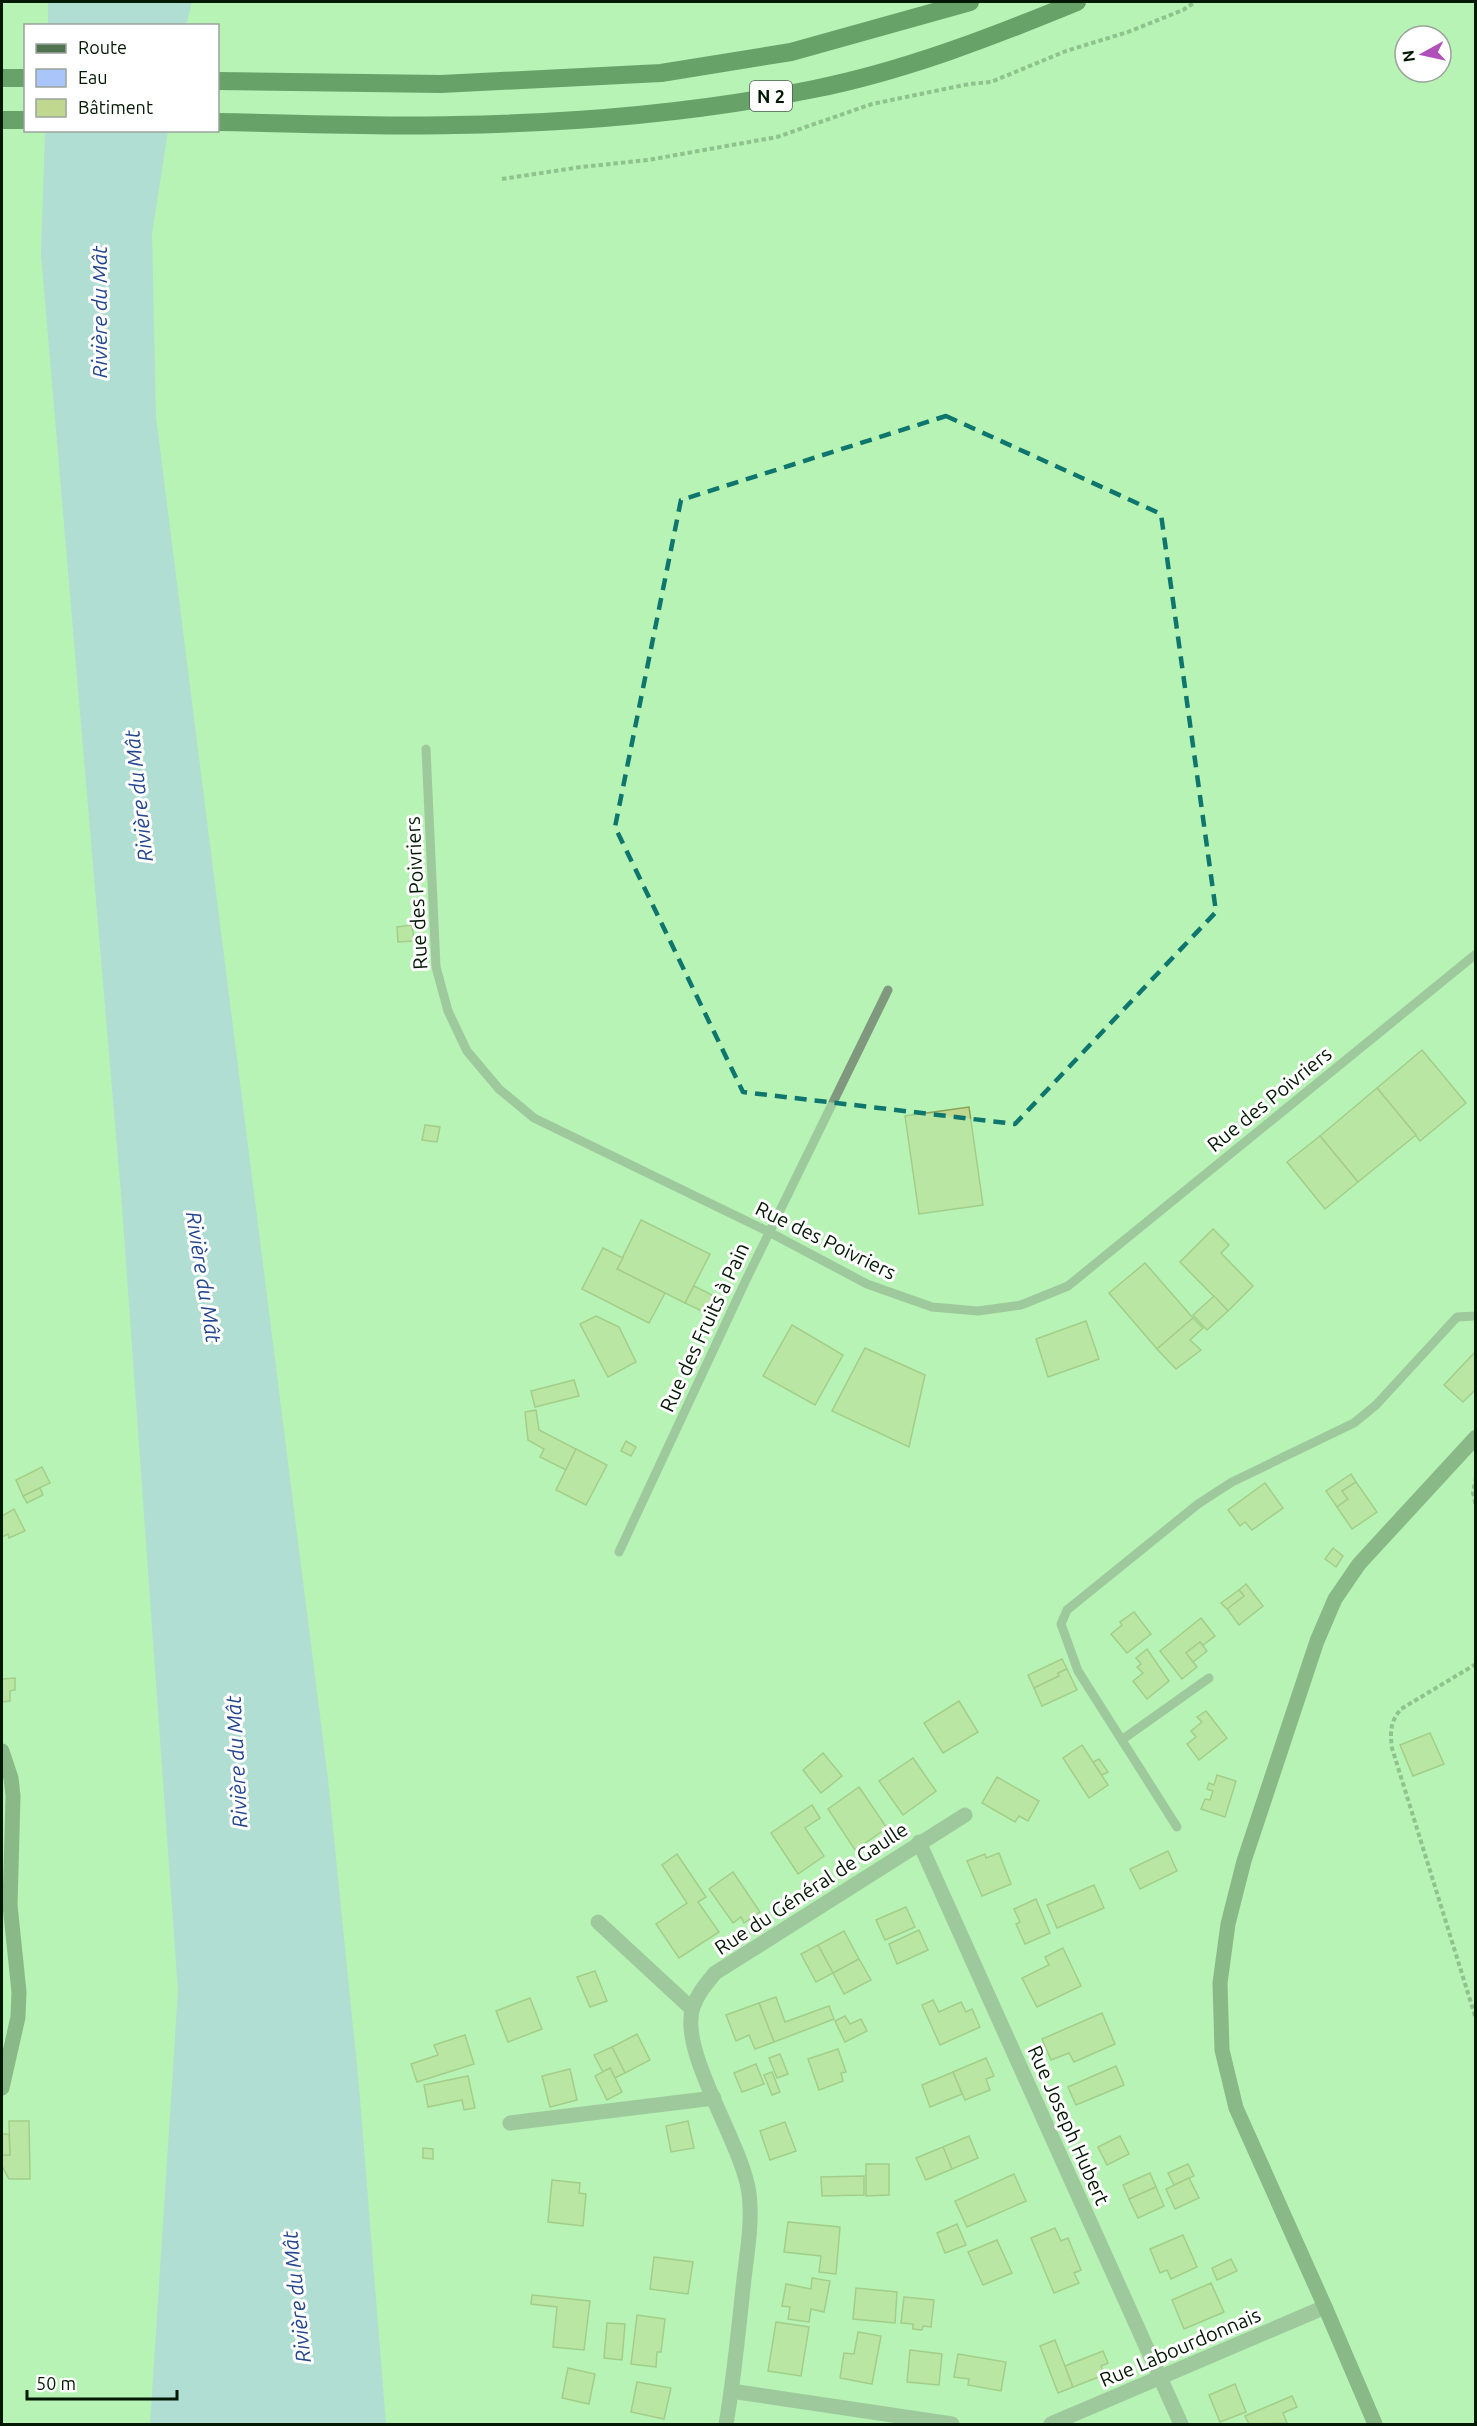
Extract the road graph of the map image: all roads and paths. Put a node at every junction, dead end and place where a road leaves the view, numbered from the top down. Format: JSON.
{"nodes":[{"id":1,"x":970,"y":2,"type":"edge"},
{"id":2,"x":1077,"y":2,"type":"edge"},
{"id":3,"x":1195,"y":2,"type":"edge"},
{"id":4,"x":2,"y":78,"type":"edge"},
{"id":5,"x":24,"y":78,"type":"edge"},
{"id":6,"x":219,"y":81,"type":"edge"},
{"id":7,"x":2,"y":120,"type":"edge"},
{"id":8,"x":24,"y":120,"type":"edge"},
{"id":9,"x":219,"y":122,"type":"edge"},
{"id":10,"x":502,"y":179,"type":"dead end"},
{"id":11,"x":426,"y":749,"type":"dead end"},
{"id":12,"x":1476,"y":954,"type":"edge"},
{"id":13,"x":888,"y":990,"type":"dead end"},
{"id":14,"x":769,"y":1232,"type":"junction"},
{"id":15,"x":1476,"y":1316,"type":"edge"},
{"id":16,"x":1476,"y":1437,"type":"edge"},
{"id":17,"x":1476,"y":1477,"type":"edge"},
{"id":18,"x":1476,"y":1506,"type":"edge"},
{"id":19,"x":619,"y":1552,"type":"dead end"},
{"id":20,"x":1476,"y":1664,"type":"edge"},
{"id":21,"x":1209,"y":1678,"type":"dead end"},
{"id":22,"x":1123,"y":1739,"type":"junction"},
{"id":23,"x":2,"y":1751,"type":"edge"},
{"id":24,"x":965,"y":1815,"type":"dead end"},
{"id":25,"x":1177,"y":1827,"type":"dead end"},
{"id":26,"x":920,"y":1842,"type":"junction"},
{"id":27,"x":598,"y":1922,"type":"dead end"},
{"id":28,"x":692,"y":2009,"type":"junction"},
{"id":29,"x":1476,"y":2019,"type":"edge"},
{"id":30,"x":2,"y":2088,"type":"edge"},
{"id":31,"x":714,"y":2098,"type":"junction"},
{"id":32,"x":510,"y":2123,"type":"dead end"},
{"id":33,"x":1325,"y":2307,"type":"junction"},
{"id":34,"x":1160,"y":2379,"type":"junction"},
{"id":35,"x":731,"y":2391,"type":"junction"},
{"id":36,"x":726,"y":2424,"type":"edge"},
{"id":37,"x":952,"y":2424,"type":"edge"},
{"id":38,"x":1051,"y":2424,"type":"edge"},
{"id":39,"x":1181,"y":2424,"type":"edge"},
{"id":40,"x":1375,"y":2424,"type":"edge"}],
"edges":[{"from":1,"to":6,"type":"highway","number":"N 2"},
{"from":2,"to":9,"type":"highway","number":"N 2"},
{"from":3,"to":10,"type":"path"},
{"from":4,"to":5,"type":"highway"},
{"from":7,"to":8,"type":"highway"},
{"from":11,"to":14,"type":"lane","name":"Rue des Poivriers"},
{"from":12,"to":14,"type":"lane","name":"Rue des Poivriers"},
{"from":13,"to":14,"type":"lane","name":"Rue des Fruits à Pain"},
{"from":14,"to":19,"type":"lane","name":"Rue des Fruits à Pain"},
{"from":15,"to":22,"type":"lane"},
{"from":16,"to":33,"type":"main road"},
{"from":17,"to":18,"type":"path"},
{"from":20,"to":29,"type":"path"},
{"from":21,"to":22,"type":"lane"},
{"from":22,"to":25,"type":"lane"},
{"from":23,"to":30,"type":"main road"},
{"from":24,"to":26,"type":"street","name":"Rue du Général de Gaulle"},
{"from":26,"to":28,"type":"street","name":"Rue du Général de Gaulle"},
{"from":26,"to":34,"type":"street","name":"Rue Joseph Hubert"},
{"from":27,"to":28,"type":"street"},
{"from":28,"to":31,"type":"street"},
{"from":31,"to":32,"type":"street"},
{"from":31,"to":35,"type":"street"},
{"from":33,"to":34,"type":"street","name":"Rue Labourdonnais"},
{"from":33,"to":40,"type":"main road"},
{"from":34,"to":38,"type":"street","name":"Rue Labourdonnais"},
{"from":34,"to":39,"type":"street","name":"Rue Joseph Hubert"},
{"from":35,"to":36,"type":"street"},
{"from":35,"to":37,"type":"street"}]}
